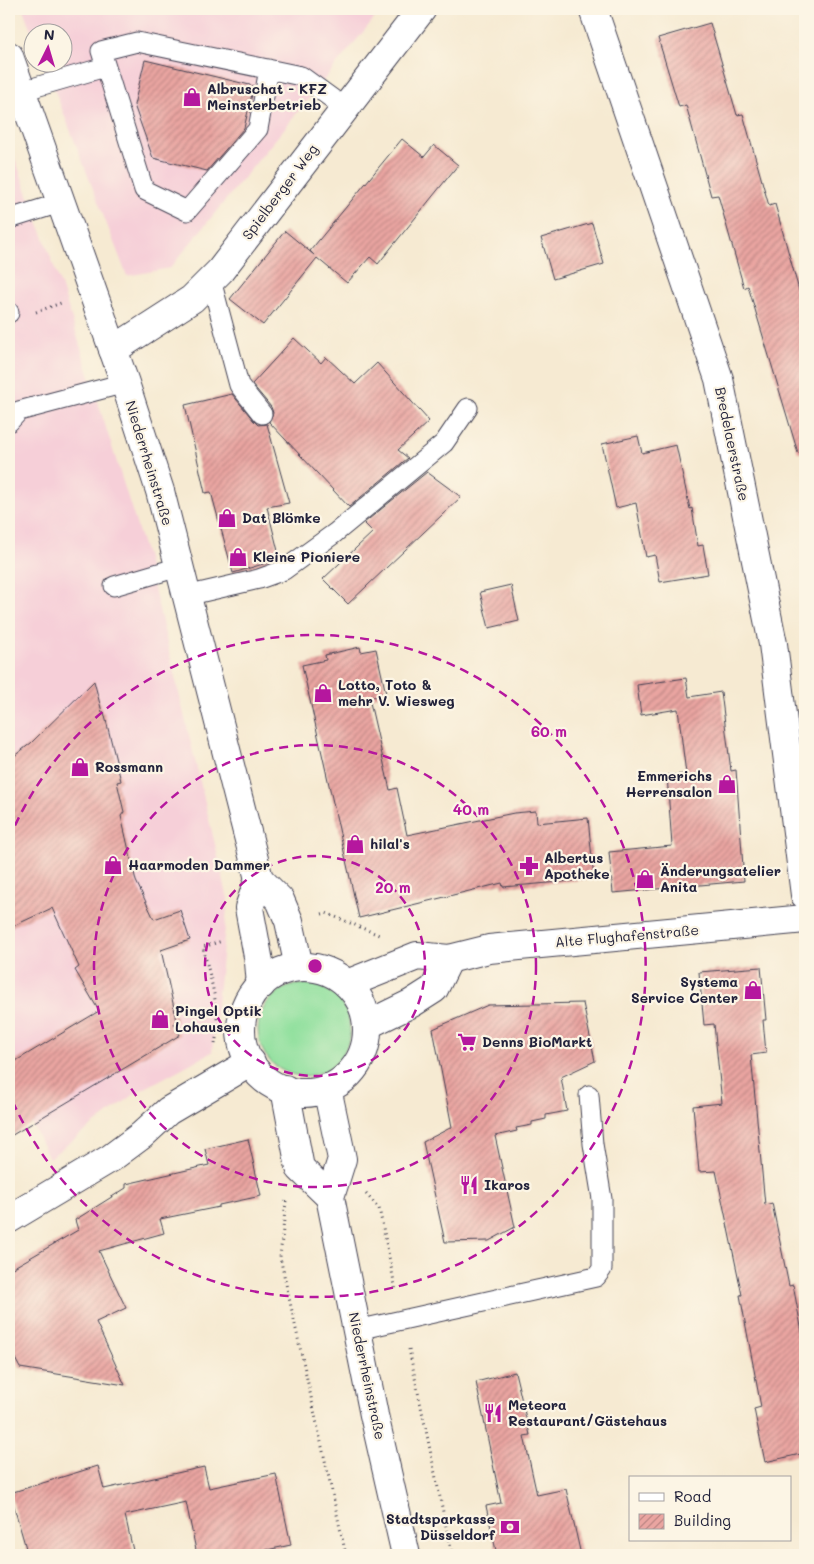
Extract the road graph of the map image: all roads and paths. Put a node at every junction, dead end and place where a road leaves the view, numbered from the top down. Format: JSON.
{"nodes":[{"id":1,"x":422,"y":9,"type":"edge"},
{"id":2,"x":592,"y":9,"type":"edge"},
{"id":3,"x":105,"y":67,"type":"junction"},
{"id":4,"x":269,"y":69,"type":"junction"},
{"id":5,"x":13,"y":71,"type":"edge"},
{"id":6,"x":345,"y":108,"type":"junction"},
{"id":7,"x":60,"y":202,"type":"junction"},
{"id":8,"x":9,"y":219,"type":"edge"},
{"id":9,"x":212,"y":280,"type":"junction"},
{"id":10,"x":92,"y":289,"type":"junction"},
{"id":11,"x":9,"y":312,"type":"edge"},
{"id":12,"x":113,"y":350,"type":"junction"},
{"id":13,"x":125,"y":383,"type":"junction"},
{"id":14,"x":468,"y":408,"type":"dead end"},
{"id":15,"x":12,"y":411,"type":"edge"},
{"id":16,"x":262,"y":414,"type":"dead end"},
{"id":17,"x":179,"y":568,"type":"junction"},
{"id":18,"x":114,"y":586,"type":"dead end"},
{"id":19,"x":186,"y":596,"type":"junction"},
{"id":20,"x":259,"y":879,"type":"junction"},
{"id":21,"x":805,"y":895,"type":"edge"},
{"id":22,"x":805,"y":919,"type":"edge"},
{"id":23,"x":253,"y":931,"type":"junction"},
{"id":24,"x":449,"y":959,"type":"junction"},
{"id":25,"x":299,"y":967,"type":"junction"},
{"id":26,"x":347,"y":984,"type":"junction"},
{"id":27,"x":261,"y":985,"type":"junction"},
{"id":28,"x":367,"y":1025,"type":"junction"},
{"id":29,"x":250,"y":1062,"type":"junction"},
{"id":30,"x":209,"y":1087,"type":"junction"},
{"id":31,"x":327,"y":1088,"type":"junction"},
{"id":32,"x":284,"y":1089,"type":"junction"},
{"id":33,"x":589,"y":1095,"type":"dead end"},
{"id":34,"x":287,"y":1193,"type":"dead end"},
{"id":35,"x":330,"y":1197,"type":"junction"},
{"id":36,"x":379,"y":1208,"type":"dead end"},
{"id":37,"x":9,"y":1219,"type":"edge"},
{"id":38,"x":403,"y":1321,"type":"junction"},
{"id":39,"x":357,"y":1330,"type":"junction"},
{"id":40,"x":346,"y":1555,"type":"edge"},
{"id":41,"x":406,"y":1555,"type":"edge"},
{"id":42,"x":452,"y":1555,"type":"edge"}],
"edges":[{"from":1,"to":6,"type":"street","name":"Spielberger Weg"},
{"from":2,"to":21,"type":"street","name":"Bredelaerstraße"},
{"from":3,"to":4,"type":"lane"},
{"from":3,"to":4,"type":"lane"},
{"from":3,"to":5,"type":"lane"},
{"from":4,"to":6,"type":"lane"},
{"from":5,"to":7,"type":"street","name":"Niederrheinstraße"},
{"from":6,"to":9,"type":"street","name":"Spielberger Weg"},
{"from":7,"to":8,"type":"lane"},
{"from":7,"to":10,"type":"street","name":"Niederrheinstraße"},
{"from":9,"to":12,"type":"street","name":"Spielberger Weg"},
{"from":9,"to":16,"type":"lane"},
{"from":10,"to":11,"type":"path"},
{"from":10,"to":12,"type":"street","name":"Niederrheinstraße"},
{"from":12,"to":13,"type":"street","name":"Niederrheinstraße"},
{"from":13,"to":15,"type":"lane"},
{"from":13,"to":17,"type":"street","name":"Niederrheinstraße"},
{"from":14,"to":19,"type":"lane"},
{"from":17,"to":18,"type":"lane"},
{"from":17,"to":19,"type":"street","name":"Niederrheinstraße"},
{"from":19,"to":20,"type":"street","name":"Niederrheinstraße"},
{"from":20,"to":23,"type":"street"},
{"from":20,"to":25,"type":"street"},
{"from":22,"to":24,"type":"street","name":"Alte Flughafenstraße"},
{"from":23,"to":27,"type":"street"},
{"from":23,"to":30,"type":"path"},
{"from":24,"to":26,"type":"street","name":"Alte Flughafenstraße"},
{"from":24,"to":28,"type":"street"},
{"from":25,"to":26,"type":"street"},
{"from":25,"to":27,"type":"street"},
{"from":26,"to":28,"type":"street"},
{"from":27,"to":29,"type":"street"},
{"from":28,"to":31,"type":"street"},
{"from":29,"to":30,"type":"street"},
{"from":29,"to":32,"type":"street"},
{"from":30,"to":37,"type":"street"},
{"from":31,"to":32,"type":"street"},
{"from":31,"to":35,"type":"street","name":"Niederrheinstraße"},
{"from":32,"to":35,"type":"street"},
{"from":33,"to":38,"type":"lane"},
{"from":34,"to":40,"type":"path"},
{"from":35,"to":39,"type":"street","name":"Niederrheinstraße"},
{"from":36,"to":38,"type":"path"},
{"from":38,"to":39,"type":"lane"},
{"from":38,"to":42,"type":"path"},
{"from":39,"to":41,"type":"street","name":"Niederrheinstraße"}]}
